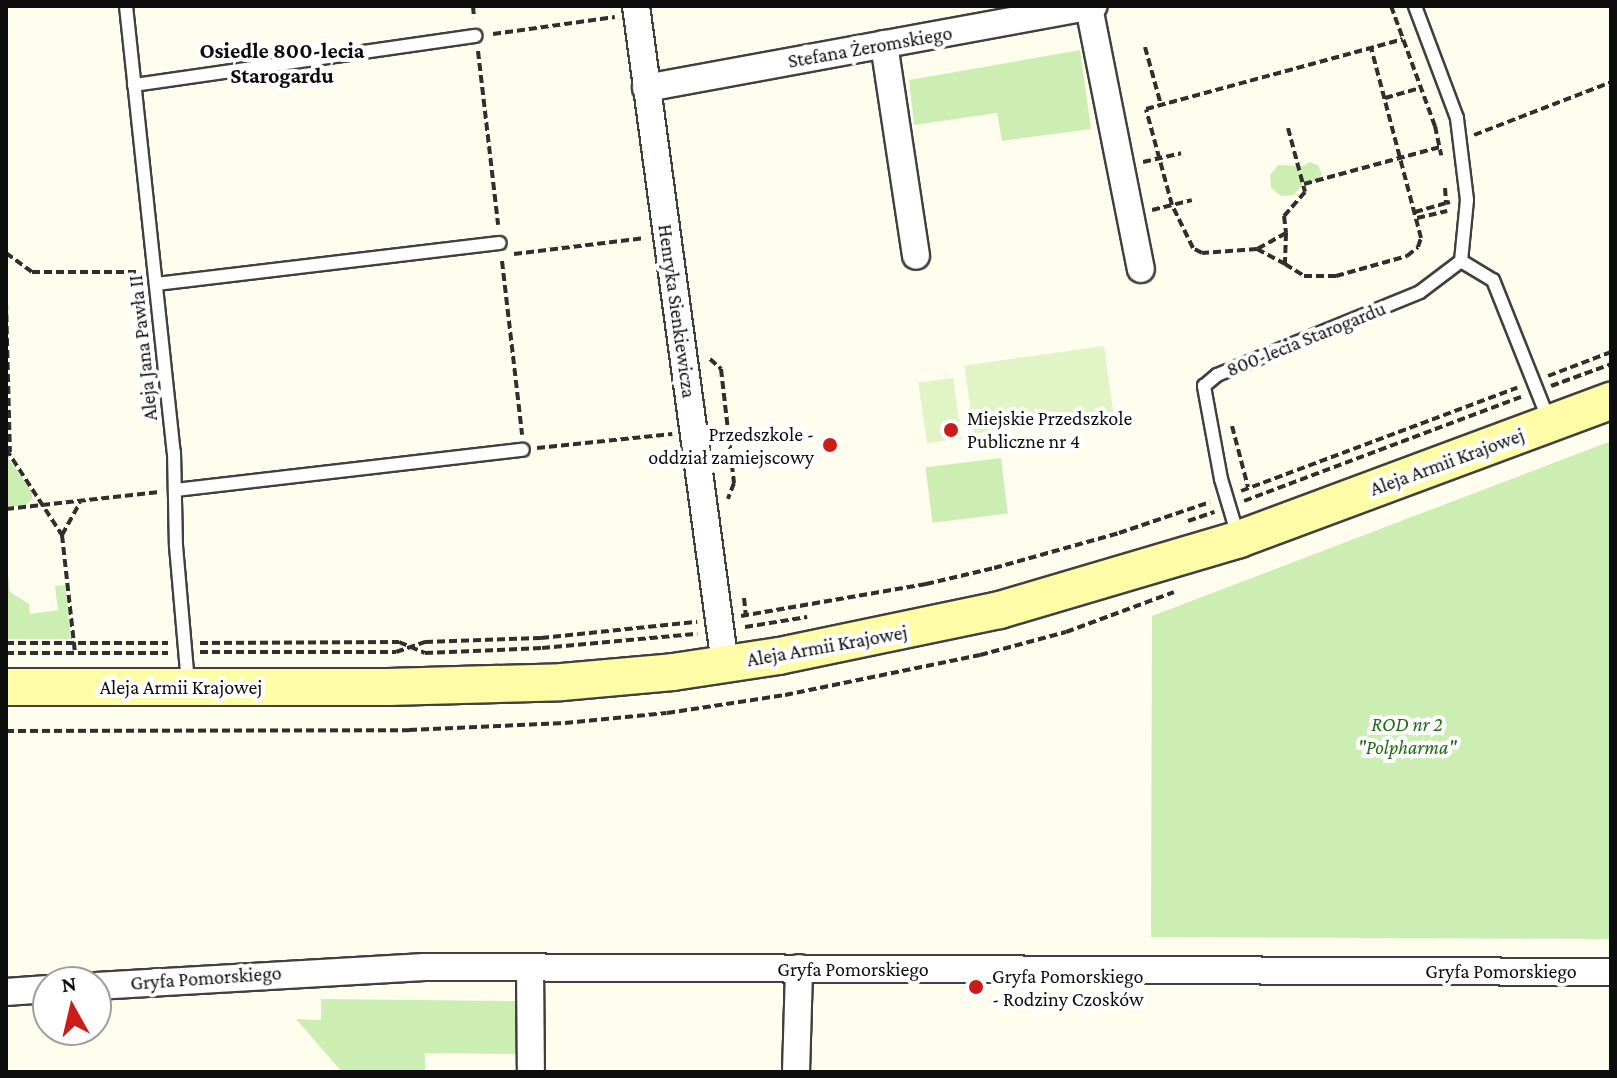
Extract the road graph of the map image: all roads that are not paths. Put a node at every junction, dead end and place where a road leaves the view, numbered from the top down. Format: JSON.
{"nodes":[{"id":1,"x":126,"y":6,"type":"edge"},
{"id":2,"x":1092,"y":6,"type":"edge"},
{"id":3,"x":1415,"y":6,"type":"edge"},
{"id":4,"x":636,"y":10,"type":"edge"},
{"id":5,"x":476,"y":36,"type":"road end"},
{"id":6,"x":884,"y":44,"type":"junction"},
{"id":7,"x":134,"y":85,"type":"junction"},
{"id":8,"x":646,"y":88,"type":"junction"},
{"id":9,"x":500,"y":243,"type":"road end"},
{"id":10,"x":916,"y":256,"type":"dead end"},
{"id":11,"x":1461,"y":261,"type":"junction"},
{"id":12,"x":1141,"y":269,"type":"dead end"},
{"id":13,"x":156,"y":278,"type":"junction"},
{"id":14,"x":1541,"y":399,"type":"junction"},
{"id":15,"x":1611,"y":401,"type":"edge"},
{"id":16,"x":523,"y":450,"type":"road end"},
{"id":17,"x":175,"y":490,"type":"junction"},
{"id":18,"x":1232,"y":514,"type":"junction"},
{"id":19,"x":722,"y":638,"type":"junction"},
{"id":20,"x":186,"y":660,"type":"junction"},
{"id":21,"x":6,"y":687,"type":"edge"},
{"id":22,"x":530,"y":967,"type":"junction"},
{"id":23,"x":799,"y":968,"type":"junction"},
{"id":24,"x":1611,"y":972,"type":"edge"},
{"id":25,"x":112,"y":985,"type":"edge"},
{"id":26,"x":32,"y":990,"type":"edge"},
{"id":27,"x":6,"y":992,"type":"edge"},
{"id":28,"x":531,"y":1072,"type":"edge"},
{"id":29,"x":796,"y":1072,"type":"edge"}],
"edges":[{"from":1,"to":7,"type":"lane","name":"Aleja Jana Pawła II"},
{"from":2,"to":6,"type":"street","name":"Stefana Żeromskiego"},
{"from":2,"to":12,"type":"street"},
{"from":3,"to":11,"type":"lane"},
{"from":4,"to":8,"type":"street","name":"Henryka Sienkiewicza"},
{"from":5,"to":7,"type":"lane"},
{"from":6,"to":8,"type":"street","name":"Stefana Żeromskiego"},
{"from":6,"to":10,"type":"street"},
{"from":7,"to":13,"type":"lane","name":"Aleja Jana Pawła II"},
{"from":8,"to":19,"type":"street","name":"Henryka Sienkiewicza"},
{"from":9,"to":13,"type":"lane"},
{"from":11,"to":14,"type":"lane"},
{"from":11,"to":18,"type":"lane","name":"800-lecia Starogardu"},
{"from":13,"to":17,"type":"lane","name":"Aleja Jana Pawła II"},
{"from":14,"to":15,"type":"main road","name":"Aleja Armii Krajowej"},
{"from":14,"to":18,"type":"main road","name":"Aleja Armii Krajowej"},
{"from":16,"to":17,"type":"lane"},
{"from":17,"to":20,"type":"lane","name":"Aleja Jana Pawła II"},
{"from":18,"to":19,"type":"main road","name":"Aleja Armii Krajowej"},
{"from":19,"to":20,"type":"main road","name":"Aleja Armii Krajowej"},
{"from":20,"to":21,"type":"main road","name":"Aleja Armii Krajowej"},
{"from":22,"to":23,"type":"street","name":"Gryfa Pomorskiego"},
{"from":22,"to":25,"type":"street","name":"Gryfa Pomorskiego"},
{"from":22,"to":28,"type":"street"},
{"from":23,"to":24,"type":"street","name":"Gryfa Pomorskiego"},
{"from":23,"to":29,"type":"street"},
{"from":26,"to":27,"type":"street"}]}
